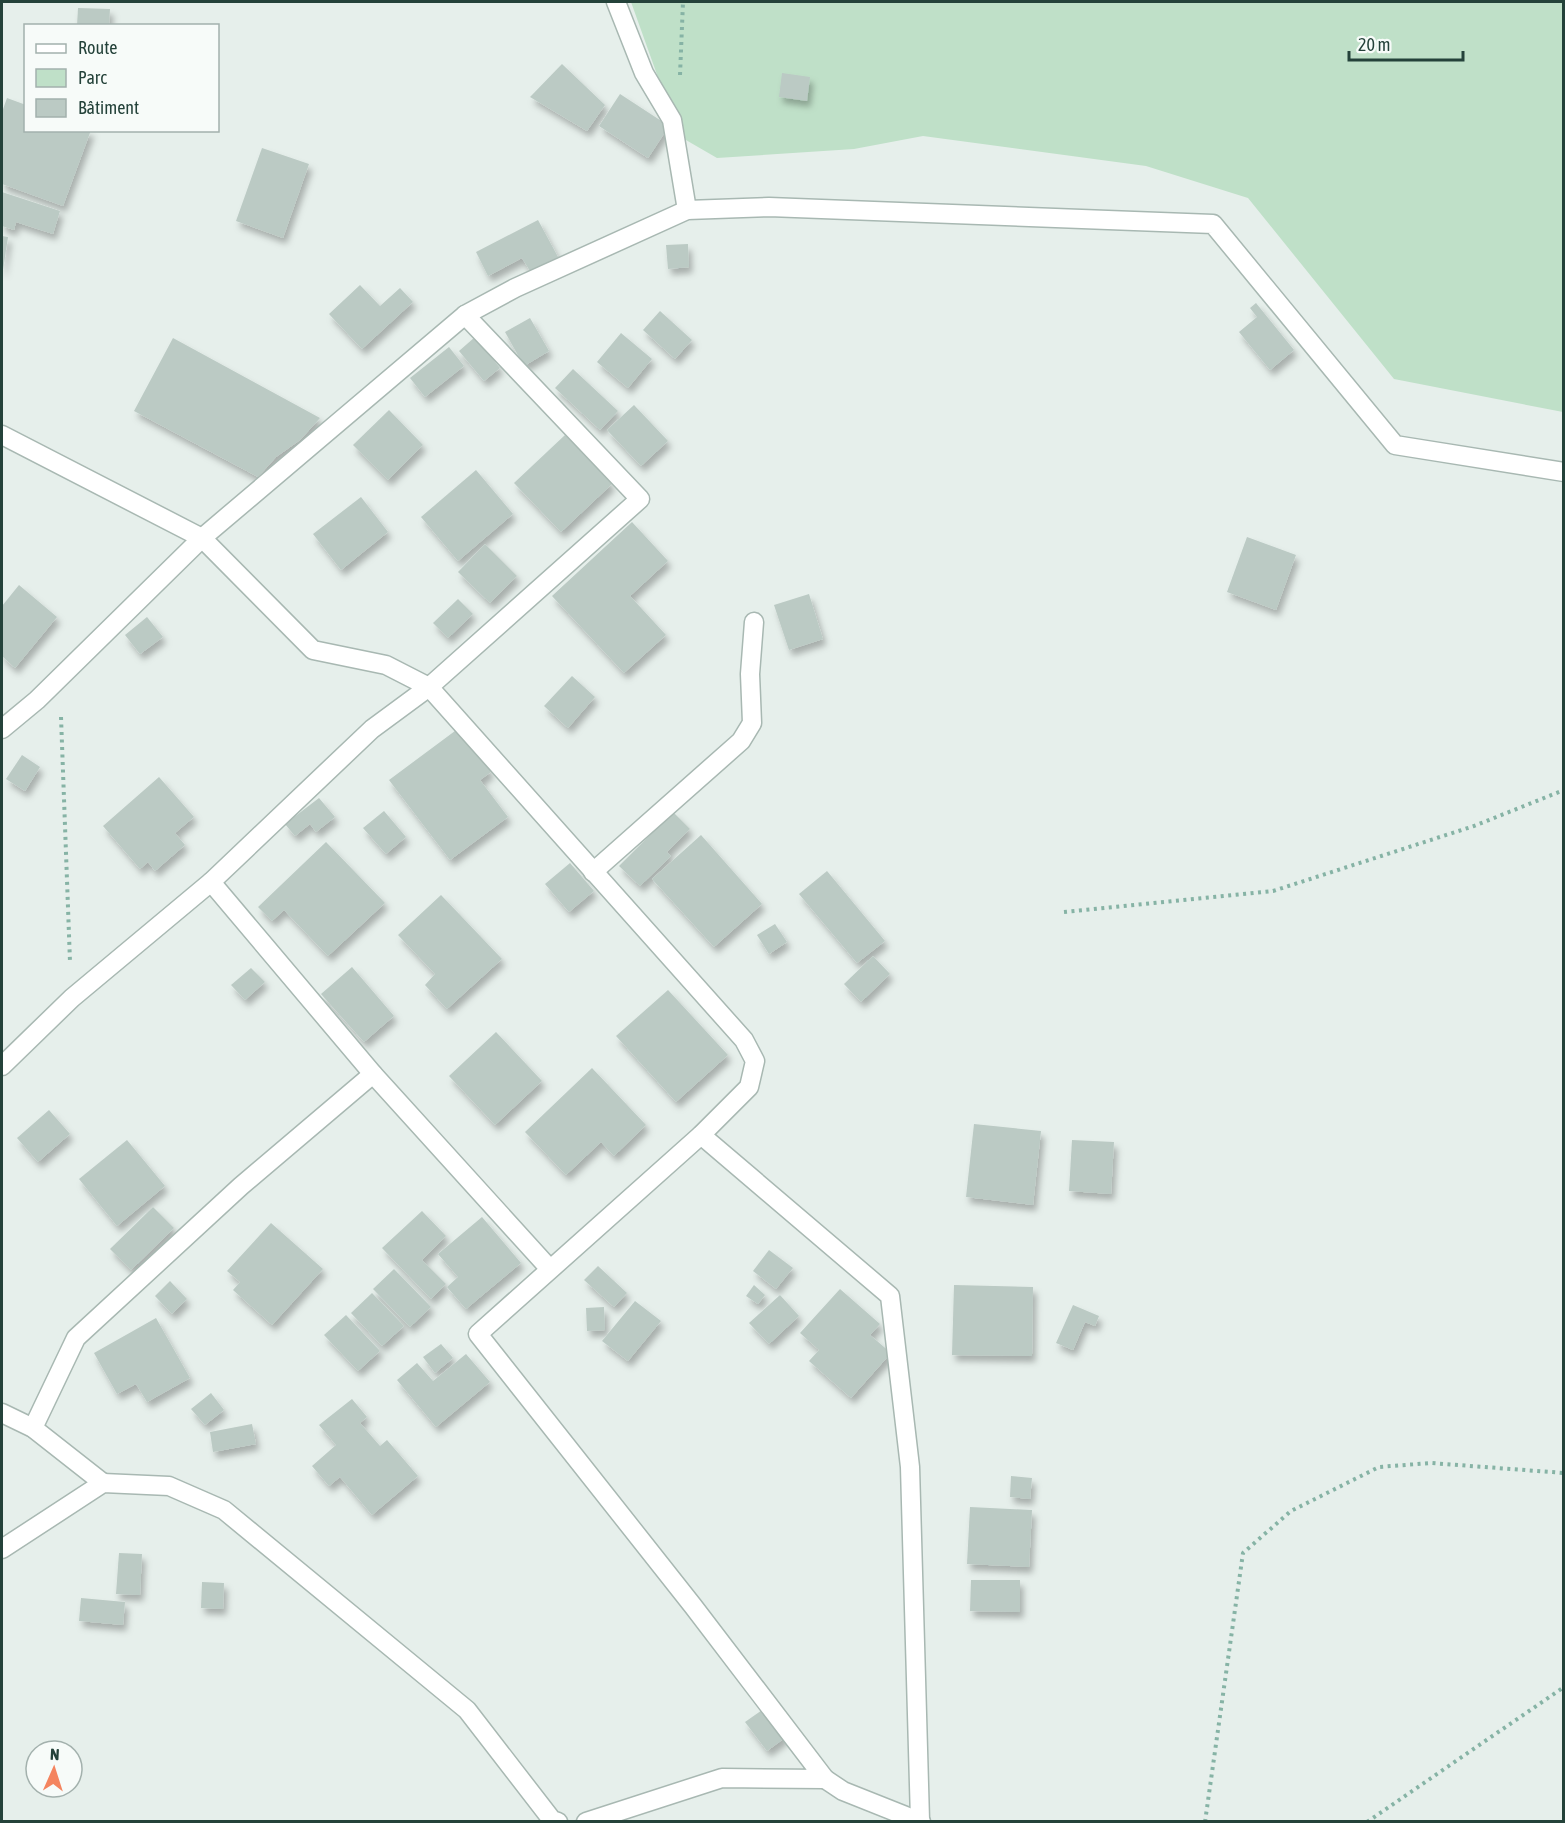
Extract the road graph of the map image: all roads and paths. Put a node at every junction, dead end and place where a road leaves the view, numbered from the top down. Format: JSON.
{"nodes":[{"id":1,"x":616,"y":2,"type":"edge"},
{"id":2,"x":687,"y":210,"type":"junction"},
{"id":3,"x":465,"y":315,"type":"junction"},
{"id":4,"x":2,"y":435,"type":"edge"},
{"id":5,"x":1563,"y":472,"type":"edge"},
{"id":6,"x":202,"y":538,"type":"junction"},
{"id":7,"x":754,"y":622,"type":"dead end"},
{"id":8,"x":60,"y":677,"type":"junction"},
{"id":9,"x":429,"y":687,"type":"junction"},
{"id":10,"x":2,"y":729,"type":"edge"},
{"id":11,"x":1563,"y":790,"type":"edge"},
{"id":12,"x":593,"y":872,"type":"junction"},
{"id":13,"x":211,"y":882,"type":"junction"},
{"id":14,"x":1064,"y":912,"type":"dead end"},
{"id":15,"x":72,"y":998,"type":"junction"},
{"id":16,"x":2,"y":1066,"type":"edge"},
{"id":17,"x":373,"y":1074,"type":"junction"},
{"id":18,"x":701,"y":1135,"type":"junction"},
{"id":19,"x":549,"y":1268,"type":"junction"},
{"id":20,"x":2,"y":1413,"type":"edge"},
{"id":21,"x":33,"y":1428,"type":"junction"},
{"id":22,"x":1563,"y":1473,"type":"edge"},
{"id":23,"x":103,"y":1483,"type":"junction"},
{"id":24,"x":2,"y":1549,"type":"edge"},
{"id":25,"x":1563,"y":1688,"type":"edge"},
{"id":26,"x":825,"y":1779,"type":"junction"},
{"id":27,"x":558,"y":1821,"type":"edge"},
{"id":28,"x":586,"y":1821,"type":"edge"},
{"id":29,"x":920,"y":1821,"type":"edge"},
{"id":30,"x":1204,"y":1821,"type":"edge"},
{"id":31,"x":1367,"y":1821,"type":"edge"}],
"edges":[{"from":1,"to":2,"type":"street"},
{"from":2,"to":3,"type":"street"},
{"from":2,"to":5,"type":"street"},
{"from":3,"to":6,"type":"street"},
{"from":3,"to":9,"type":"street"},
{"from":4,"to":6,"type":"street"},
{"from":6,"to":8,"type":"street"},
{"from":6,"to":9,"type":"street"},
{"from":7,"to":12,"type":"street"},
{"from":8,"to":10,"type":"street"},
{"from":8,"to":15,"type":"path"},
{"from":9,"to":12,"type":"street"},
{"from":9,"to":13,"type":"street"},
{"from":11,"to":14,"type":"path"},
{"from":12,"to":18,"type":"street"},
{"from":13,"to":15,"type":"street"},
{"from":13,"to":17,"type":"street"},
{"from":15,"to":16,"type":"street"},
{"from":17,"to":19,"type":"street"},
{"from":17,"to":21,"type":"street"},
{"from":18,"to":19,"type":"street"},
{"from":18,"to":29,"type":"street"},
{"from":19,"to":26,"type":"street"},
{"from":20,"to":21,"type":"street"},
{"from":21,"to":23,"type":"street"},
{"from":22,"to":30,"type":"path"},
{"from":23,"to":24,"type":"street"},
{"from":23,"to":27,"type":"street"},
{"from":25,"to":31,"type":"path"},
{"from":26,"to":28,"type":"street"},
{"from":26,"to":29,"type":"street"}]}
